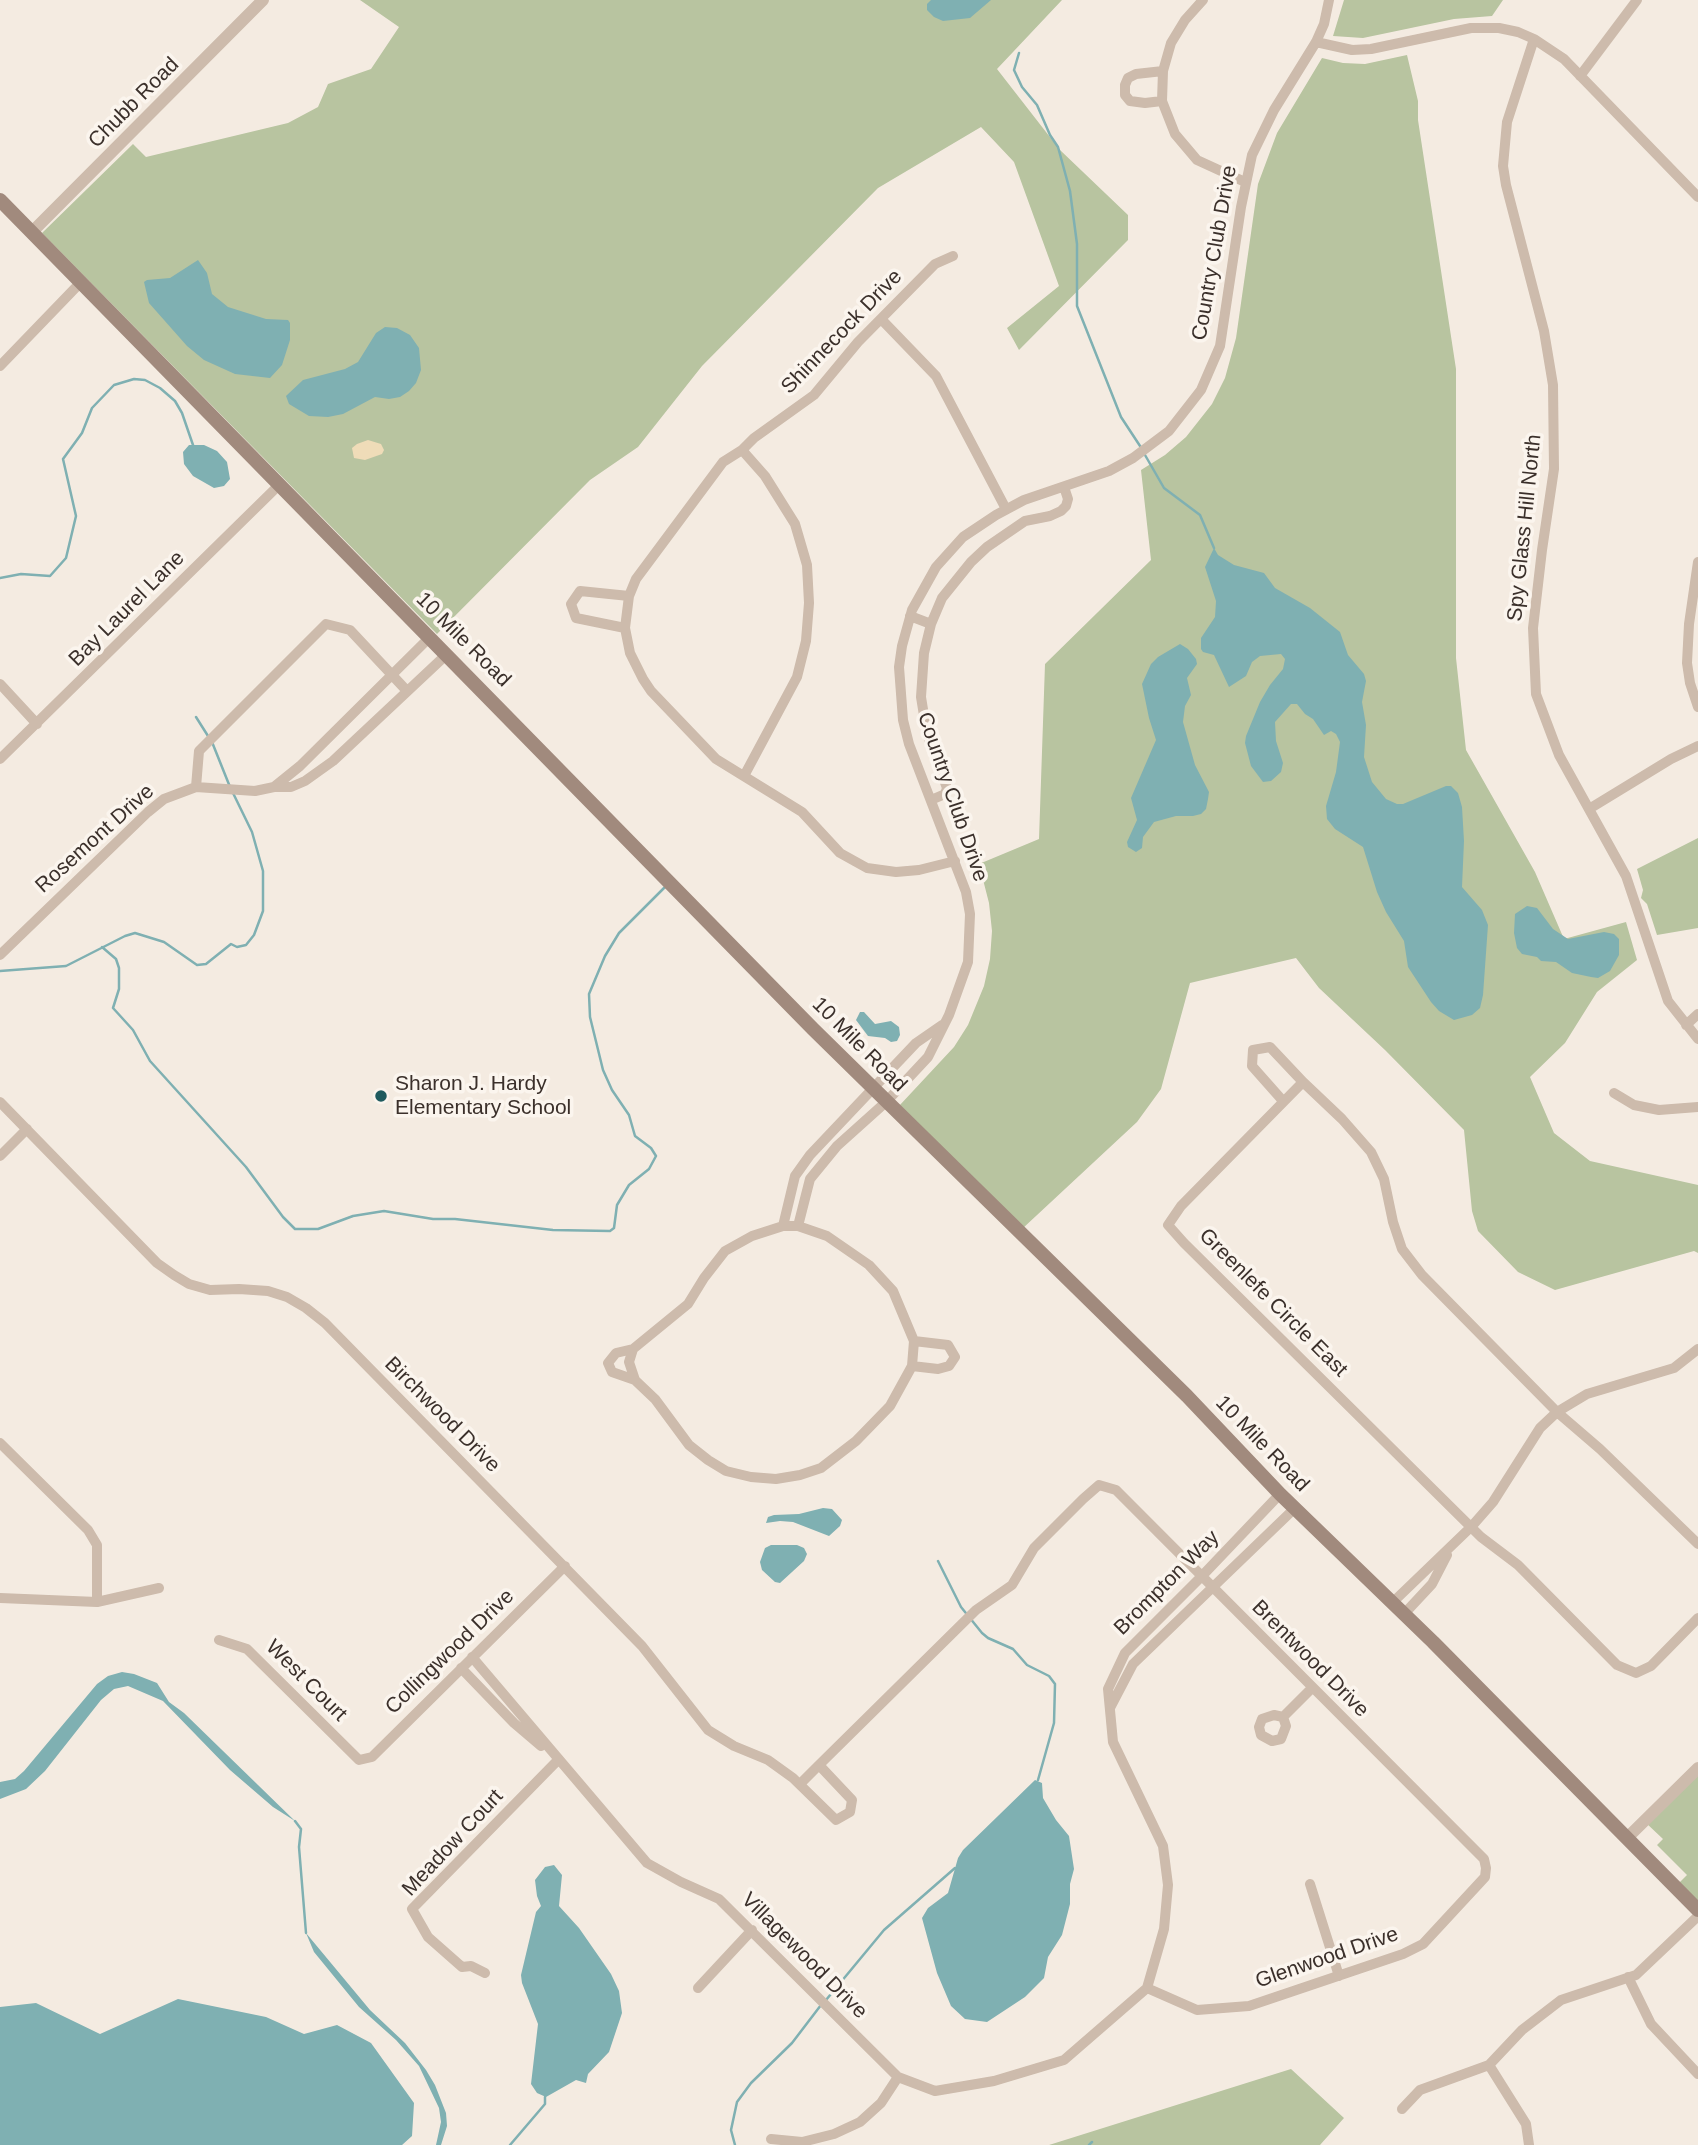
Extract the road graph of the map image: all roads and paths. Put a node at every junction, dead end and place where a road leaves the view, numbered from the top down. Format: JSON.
{"nodes":[{"id":1,"x":263,"y":0,"type":"edge"},
{"id":2,"x":1203,"y":0,"type":"edge"},
{"id":3,"x":1329,"y":0,"type":"edge"},
{"id":4,"x":1637,"y":0,"type":"edge"},
{"id":5,"x":1534,"y":39,"type":"junction"},
{"id":6,"x":1316,"y":42,"type":"junction"},
{"id":7,"x":1163,"y":71,"type":"junction"},
{"id":8,"x":1580,"y":76,"type":"junction"},
{"id":9,"x":1162,"y":101,"type":"junction"},
{"id":10,"x":1245,"y":182,"type":"junction"},
{"id":11,"x":1698,"y":197,"type":"edge"},
{"id":12,"x":0,"y":200,"type":"edge"},
{"id":13,"x":32,"y":232,"type":"junction"},
{"id":14,"x":953,"y":256,"type":"dead end"},
{"id":15,"x":81,"y":282,"type":"junction"},
{"id":16,"x":881,"y":319,"type":"junction"},
{"id":17,"x":0,"y":366,"type":"edge"},
{"id":18,"x":742,"y":450,"type":"junction"},
{"id":19,"x":280,"y":484,"type":"junction"},
{"id":20,"x":1064,"y":487,"type":"junction"},
{"id":21,"x":1006,"y":509,"type":"junction"},
{"id":22,"x":1698,"y":562,"type":"edge"},
{"id":23,"x":629,"y":596,"type":"junction"},
{"id":24,"x":910,"y":616,"type":"junction"},
{"id":25,"x":931,"y":624,"type":"junction"},
{"id":26,"x":625,"y":628,"type":"junction"},
{"id":27,"x":430,"y":637,"type":"junction"},
{"id":28,"x":446,"y":655,"type":"junction"},
{"id":29,"x":393,"y":676,"type":"junction"},
{"id":30,"x":0,"y":684,"type":"edge"},
{"id":31,"x":407,"y":691,"type":"junction"},
{"id":32,"x":1698,"y":707,"type":"edge"},
{"id":33,"x":37,"y":724,"type":"junction"},
{"id":34,"x":320,"y":746,"type":"junction"},
{"id":35,"x":1698,"y":746,"type":"edge"},
{"id":36,"x":0,"y":760,"type":"edge"},
{"id":37,"x":333,"y":761,"type":"junction"},
{"id":38,"x":744,"y":776,"type":"junction"},
{"id":39,"x":195,"y":787,"type":"junction"},
{"id":40,"x":274,"y":787,"type":"junction"},
{"id":41,"x":931,"y":800,"type":"junction"},
{"id":42,"x":1589,"y":809,"type":"junction"},
{"id":43,"x":955,"y":861,"type":"junction"},
{"id":44,"x":0,"y":955,"type":"edge"},
{"id":45,"x":1698,"y":1014,"type":"edge"},
{"id":46,"x":942,"y":1025,"type":"junction"},
{"id":47,"x":1686,"y":1025,"type":"junction"},
{"id":48,"x":1698,"y":1040,"type":"edge"},
{"id":49,"x":1303,"y":1082,"type":"junction"},
{"id":50,"x":873,"y":1088,"type":"junction"},
{"id":51,"x":1614,"y":1093,"type":"dead end"},
{"id":52,"x":0,"y":1101,"type":"edge"},
{"id":53,"x":886,"y":1101,"type":"junction"},
{"id":54,"x":1283,"y":1101,"type":"junction"},
{"id":55,"x":1698,"y":1107,"type":"edge"},
{"id":56,"x":27,"y":1129,"type":"junction"},
{"id":57,"x":0,"y":1156,"type":"edge"},
{"id":58,"x":782,"y":1226,"type":"junction"},
{"id":59,"x":798,"y":1226,"type":"junction"},
{"id":60,"x":914,"y":1341,"type":"junction"},
{"id":61,"x":633,"y":1349,"type":"junction"},
{"id":62,"x":1698,"y":1349,"type":"edge"},
{"id":63,"x":912,"y":1366,"type":"junction"},
{"id":64,"x":635,"y":1380,"type":"junction"},
{"id":65,"x":1557,"y":1412,"type":"junction"},
{"id":66,"x":0,"y":1443,"type":"edge"},
{"id":67,"x":1280,"y":1494,"type":"junction"},
{"id":68,"x":1295,"y":1508,"type":"junction"},
{"id":69,"x":1472,"y":1526,"type":"junction"},
{"id":70,"x":1698,"y":1545,"type":"edge"},
{"id":71,"x":1451,"y":1548,"type":"junction"},
{"id":72,"x":565,"y":1566,"type":"junction"},
{"id":73,"x":1201,"y":1577,"type":"junction"},
{"id":74,"x":159,"y":1588,"type":"dead end"},
{"id":75,"x":1212,"y":1588,"type":"junction"},
{"id":76,"x":0,"y":1598,"type":"edge"},
{"id":77,"x":97,"y":1602,"type":"junction"},
{"id":78,"x":1392,"y":1603,"type":"junction"},
{"id":79,"x":1404,"y":1614,"type":"junction"},
{"id":80,"x":1698,"y":1618,"type":"edge"},
{"id":81,"x":219,"y":1640,"type":"dead end"},
{"id":82,"x":472,"y":1657,"type":"junction"},
{"id":83,"x":461,"y":1668,"type":"junction"},
{"id":84,"x":1312,"y":1689,"type":"junction"},
{"id":85,"x":1109,"y":1712,"type":"junction"},
{"id":86,"x":1283,"y":1717,"type":"dead end"},
{"id":87,"x":359,"y":1760,"type":"joint"},
{"id":88,"x":558,"y":1760,"type":"junction"},
{"id":89,"x":819,"y":1765,"type":"junction"},
{"id":90,"x":1698,"y":1768,"type":"edge"},
{"id":91,"x":800,"y":1784,"type":"junction"},
{"id":92,"x":1628,"y":1838,"type":"junction"},
{"id":93,"x":1486,"y":1868,"type":"joint"},
{"id":94,"x":1310,"y":1884,"type":"dead end"},
{"id":95,"x":1698,"y":1910,"type":"edge"},
{"id":96,"x":1698,"y":1916,"type":"edge"},
{"id":97,"x":752,"y":1930,"type":"junction"},
{"id":98,"x":485,"y":1973,"type":"dead end"},
{"id":99,"x":1339,"y":1976,"type":"junction"},
{"id":100,"x":1628,"y":1977,"type":"junction"},
{"id":101,"x":698,"y":1988,"type":"dead end"},
{"id":102,"x":1146,"y":1988,"type":"junction"},
{"id":103,"x":1489,"y":2065,"type":"junction"},
{"id":104,"x":1698,"y":2074,"type":"edge"},
{"id":105,"x":898,"y":2077,"type":"junction"},
{"id":106,"x":1402,"y":2109,"type":"dead end"},
{"id":107,"x":771,"y":2139,"type":"dead end"},
{"id":108,"x":1529,"y":2145,"type":"edge"}],
"edges":[{"from":1,"to":13,"type":"street","name":"Chubb Road"},
{"from":2,"to":7,"type":"street"},
{"from":3,"to":6,"type":"street","name":"Country Club Drive"},
{"from":4,"to":8,"type":"street"},
{"from":5,"to":6,"type":"street"},
{"from":5,"to":8,"type":"street"},
{"from":5,"to":42,"type":"street","name":"Spy Glass Hill North"},
{"from":6,"to":10,"type":"street","name":"Country Club Drive"},
{"from":7,"to":9,"type":"street"},
{"from":7,"to":9,"type":"street"},
{"from":8,"to":11,"type":"street"},
{"from":9,"to":10,"type":"street"},
{"from":10,"to":20,"type":"street","name":"Country Club Drive"},
{"from":12,"to":13,"type":"main road","name":"10 Mile Road"},
{"from":13,"to":15,"type":"main road","name":"10 Mile Road"},
{"from":14,"to":16,"type":"street","name":"Shinnecock Drive"},
{"from":15,"to":17,"type":"street"},
{"from":15,"to":19,"type":"main road","name":"10 Mile Road"},
{"from":16,"to":18,"type":"street","name":"Shinnecock Drive"},
{"from":16,"to":21,"type":"street"},
{"from":18,"to":23,"type":"street","name":"Shinnecock Drive"},
{"from":18,"to":38,"type":"street"},
{"from":19,"to":27,"type":"main road","name":"10 Mile Road"},
{"from":19,"to":33,"type":"street","name":"Bay Laurel Lane"},
{"from":20,"to":21,"type":"street","name":"Country Club Drive"},
{"from":20,"to":25,"type":"street"},
{"from":21,"to":24,"type":"street","name":"Country Club Drive"},
{"from":22,"to":32,"type":"street"},
{"from":23,"to":26,"type":"street","name":"Shinnecock Drive"},
{"from":23,"to":26,"type":"street"},
{"from":24,"to":25,"type":"street"},
{"from":24,"to":41,"type":"street","name":"Country Club Drive"},
{"from":25,"to":41,"type":"street"},
{"from":26,"to":38,"type":"street","name":"Shinnecock Drive"},
{"from":27,"to":28,"type":"main road","name":"10 Mile Road"},
{"from":27,"to":29,"type":"street"},
{"from":28,"to":31,"type":"street","name":"Rosemont Drive"},
{"from":28,"to":50,"type":"main road","name":"10 Mile Road"},
{"from":29,"to":31,"type":"street"},
{"from":29,"to":34,"type":"street"},
{"from":29,"to":39,"type":"street"},
{"from":30,"to":33,"type":"street"},
{"from":31,"to":37,"type":"street","name":"Rosemont Drive"},
{"from":33,"to":36,"type":"street","name":"Bay Laurel Lane"},
{"from":34,"to":37,"type":"street"},
{"from":34,"to":40,"type":"street"},
{"from":35,"to":42,"type":"street"},
{"from":37,"to":40,"type":"street","name":"Rosemont Drive"},
{"from":38,"to":43,"type":"street","name":"Shinnecock Drive"},
{"from":39,"to":40,"type":"street","name":"Rosemont Drive"},
{"from":39,"to":44,"type":"street","name":"Rosemont Drive"},
{"from":41,"to":43,"type":"street","name":"Country Club Drive"},
{"from":42,"to":47,"type":"street","name":"Spy Glass Hill North"},
{"from":43,"to":46,"type":"street","name":"Country Club Drive"},
{"from":45,"to":47,"type":"street"},
{"from":46,"to":50,"type":"street","name":"Country Club Drive"},
{"from":46,"to":53,"type":"street","name":"Country Club Drive"},
{"from":47,"to":48,"type":"street","name":"Spy Glass Hill North"},
{"from":49,"to":54,"type":"street","name":"Greenlefe Circle East"},
{"from":49,"to":54,"type":"street"},
{"from":49,"to":65,"type":"street"},
{"from":50,"to":53,"type":"main road","name":"10 Mile Road"},
{"from":50,"to":58,"type":"street","name":"Country Club Drive"},
{"from":51,"to":55,"type":"street"},
{"from":52,"to":56,"type":"street"},
{"from":53,"to":59,"type":"street","name":"Country Club Drive"},
{"from":53,"to":67,"type":"main road","name":"10 Mile Road"},
{"from":54,"to":69,"type":"street","name":"Greenlefe Circle East"},
{"from":56,"to":57,"type":"street"},
{"from":56,"to":72,"type":"street","name":"Birchwood Drive"},
{"from":58,"to":59,"type":"street"},
{"from":58,"to":61,"type":"street"},
{"from":59,"to":60,"type":"street"},
{"from":60,"to":63,"type":"street"},
{"from":60,"to":63,"type":"street"},
{"from":61,"to":64,"type":"street"},
{"from":61,"to":64,"type":"street"},
{"from":62,"to":65,"type":"street"},
{"from":63,"to":64,"type":"street"},
{"from":65,"to":69,"type":"street"},
{"from":65,"to":70,"type":"street"},
{"from":66,"to":77,"type":"street"},
{"from":67,"to":68,"type":"main road","name":"10 Mile Road"},
{"from":67,"to":73,"type":"street","name":"Brompton Way"},
{"from":68,"to":75,"type":"street","name":"Brompton Way"},
{"from":68,"to":78,"type":"main road","name":"10 Mile Road"},
{"from":69,"to":71,"type":"street"},
{"from":69,"to":80,"type":"street"},
{"from":71,"to":78,"type":"street"},
{"from":71,"to":79,"type":"street"},
{"from":72,"to":82,"type":"street","name":"Collingwood Drive"},
{"from":72,"to":91,"type":"street","name":"Birchwood Drive"},
{"from":73,"to":75,"type":"street","name":"Brentwood Drive"},
{"from":73,"to":85,"type":"street","name":"Brompton Way"},
{"from":73,"to":89,"type":"street","name":"Brentwood Drive"},
{"from":74,"to":77,"type":"street"},
{"from":75,"to":84,"type":"street","name":"Brentwood Drive"},
{"from":75,"to":85,"type":"street","name":"Brompton Way"},
{"from":76,"to":77,"type":"street"},
{"from":78,"to":79,"type":"main road","name":"10 Mile Road"},
{"from":79,"to":92,"type":"main road","name":"10 Mile Road"},
{"from":81,"to":87,"type":"street","name":"West Court"},
{"from":82,"to":83,"type":"street","name":"Collingwood Drive"},
{"from":82,"to":88,"type":"street","name":"Villagewood Drive"},
{"from":83,"to":87,"type":"street","name":"Collingwood Drive"},
{"from":83,"to":88,"type":"street","name":"Villagewood Drive"},
{"from":84,"to":86,"type":"street"},
{"from":84,"to":93,"type":"street","name":"Brentwood Drive"},
{"from":85,"to":102,"type":"street","name":"Brompton Way"},
{"from":88,"to":97,"type":"street","name":"Villagewood Drive"},
{"from":88,"to":98,"type":"street","name":"Meadow Court"},
{"from":89,"to":91,"type":"street"},
{"from":89,"to":91,"type":"street","name":"Birchwood Drive"},
{"from":90,"to":92,"type":"street"},
{"from":92,"to":95,"type":"main road","name":"10 Mile Road"},
{"from":93,"to":99,"type":"street","name":"Glenwood Drive"},
{"from":94,"to":99,"type":"street"},
{"from":96,"to":100,"type":"street"},
{"from":97,"to":101,"type":"street"},
{"from":97,"to":105,"type":"street","name":"Villagewood Drive"},
{"from":99,"to":102,"type":"street","name":"Glenwood Drive"},
{"from":100,"to":103,"type":"street"},
{"from":100,"to":104,"type":"street"},
{"from":102,"to":105,"type":"street","name":"Villagewood Drive"},
{"from":103,"to":106,"type":"street"},
{"from":103,"to":108,"type":"street"},
{"from":105,"to":107,"type":"street"}]}
